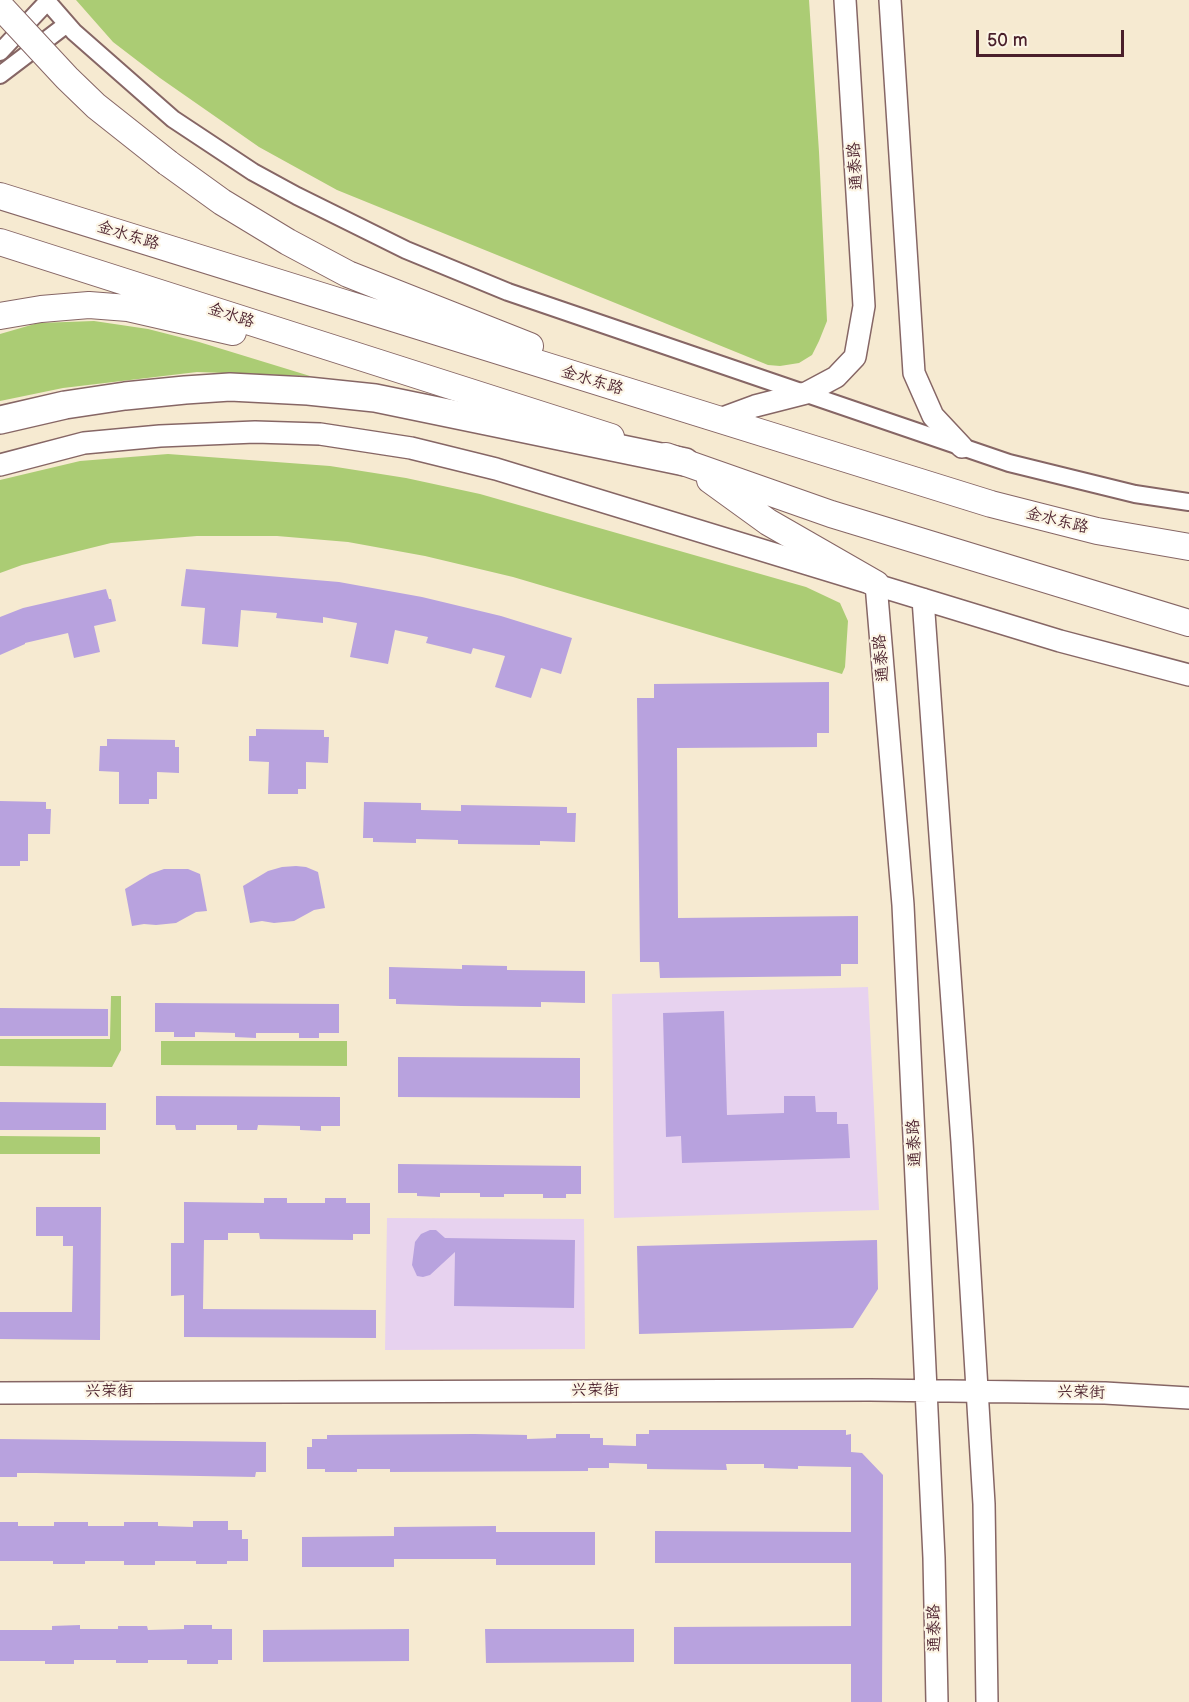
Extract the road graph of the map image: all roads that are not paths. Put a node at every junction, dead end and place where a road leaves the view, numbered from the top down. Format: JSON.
{"nodes":[{"id":1,"x":845,"y":0,"type":"edge"},
{"id":2,"x":890,"y":0,"type":"edge"},
{"id":3,"x":46,"y":1,"type":"edge"},
{"id":4,"x":0,"y":6,"type":"edge"},
{"id":5,"x":67,"y":24,"type":"junction"},
{"id":6,"x":0,"y":52,"type":"edge"},
{"id":7,"x":0,"y":75,"type":"edge"},
{"id":8,"x":0,"y":196,"type":"edge"},
{"id":9,"x":0,"y":242,"type":"edge"},
{"id":10,"x":0,"y":316,"type":"edge"},
{"id":11,"x":363,"y":358,"type":"junction"},
{"id":12,"x":806,"y":393,"type":"junction"},
{"id":13,"x":0,"y":420,"type":"edge"},
{"id":14,"x":717,"y":420,"type":"junction"},
{"id":15,"x":962,"y":447,"type":"junction"},
{"id":16,"x":685,"y":462,"type":"junction"},
{"id":17,"x":0,"y":465,"type":"edge"},
{"id":18,"x":1189,"y":502,"type":"edge"},
{"id":19,"x":1189,"y":547,"type":"edge"},
{"id":20,"x":876,"y":584,"type":"junction"},
{"id":21,"x":923,"y":598,"type":"junction"},
{"id":22,"x":1189,"y":622,"type":"edge"},
{"id":23,"x":1189,"y":675,"type":"edge"},
{"id":24,"x":927,"y":1391,"type":"junction"},
{"id":25,"x":977,"y":1392,"type":"junction"},
{"id":26,"x":0,"y":1393,"type":"edge"},
{"id":27,"x":1189,"y":1398,"type":"edge"},
{"id":28,"x":937,"y":1702,"type":"edge"},
{"id":29,"x":987,"y":1702,"type":"edge"}],
"edges":[{"from":1,"to":12,"type":"street","name":"通泰路"},
{"from":2,"to":15,"type":"street"},
{"from":3,"to":5,"type":"street"},
{"from":3,"to":6,"type":"street"},
{"from":4,"to":14,"type":"main road","bridge":true},
{"from":5,"to":7,"type":"street"},
{"from":5,"to":12,"type":"street"},
{"from":8,"to":14,"type":"main road","name":"金水东路"},
{"from":9,"to":11,"type":"main road","name":"金水路"},
{"from":10,"to":11,"type":"main road"},
{"from":11,"to":16,"type":"main road"},
{"from":12,"to":14,"type":"street","name":"通泰路"},
{"from":12,"to":15,"type":"street"},
{"from":13,"to":16,"type":"highway"},
{"from":14,"to":19,"type":"main road","name":"金水东路"},
{"from":15,"to":18,"type":"street"},
{"from":16,"to":20,"type":"main road"},
{"from":16,"to":22,"type":"main road"},
{"from":17,"to":20,"type":"street"},
{"from":20,"to":21,"type":"street"},
{"from":20,"to":24,"type":"street","name":"通泰路"},
{"from":21,"to":23,"type":"street"},
{"from":21,"to":25,"type":"street"},
{"from":24,"to":25,"type":"street","name":"兴荣街"},
{"from":24,"to":26,"type":"street","name":"兴荣街"},
{"from":24,"to":28,"type":"street","name":"通泰路"},
{"from":25,"to":27,"type":"street","name":"兴荣街"},
{"from":25,"to":29,"type":"street"}]}
